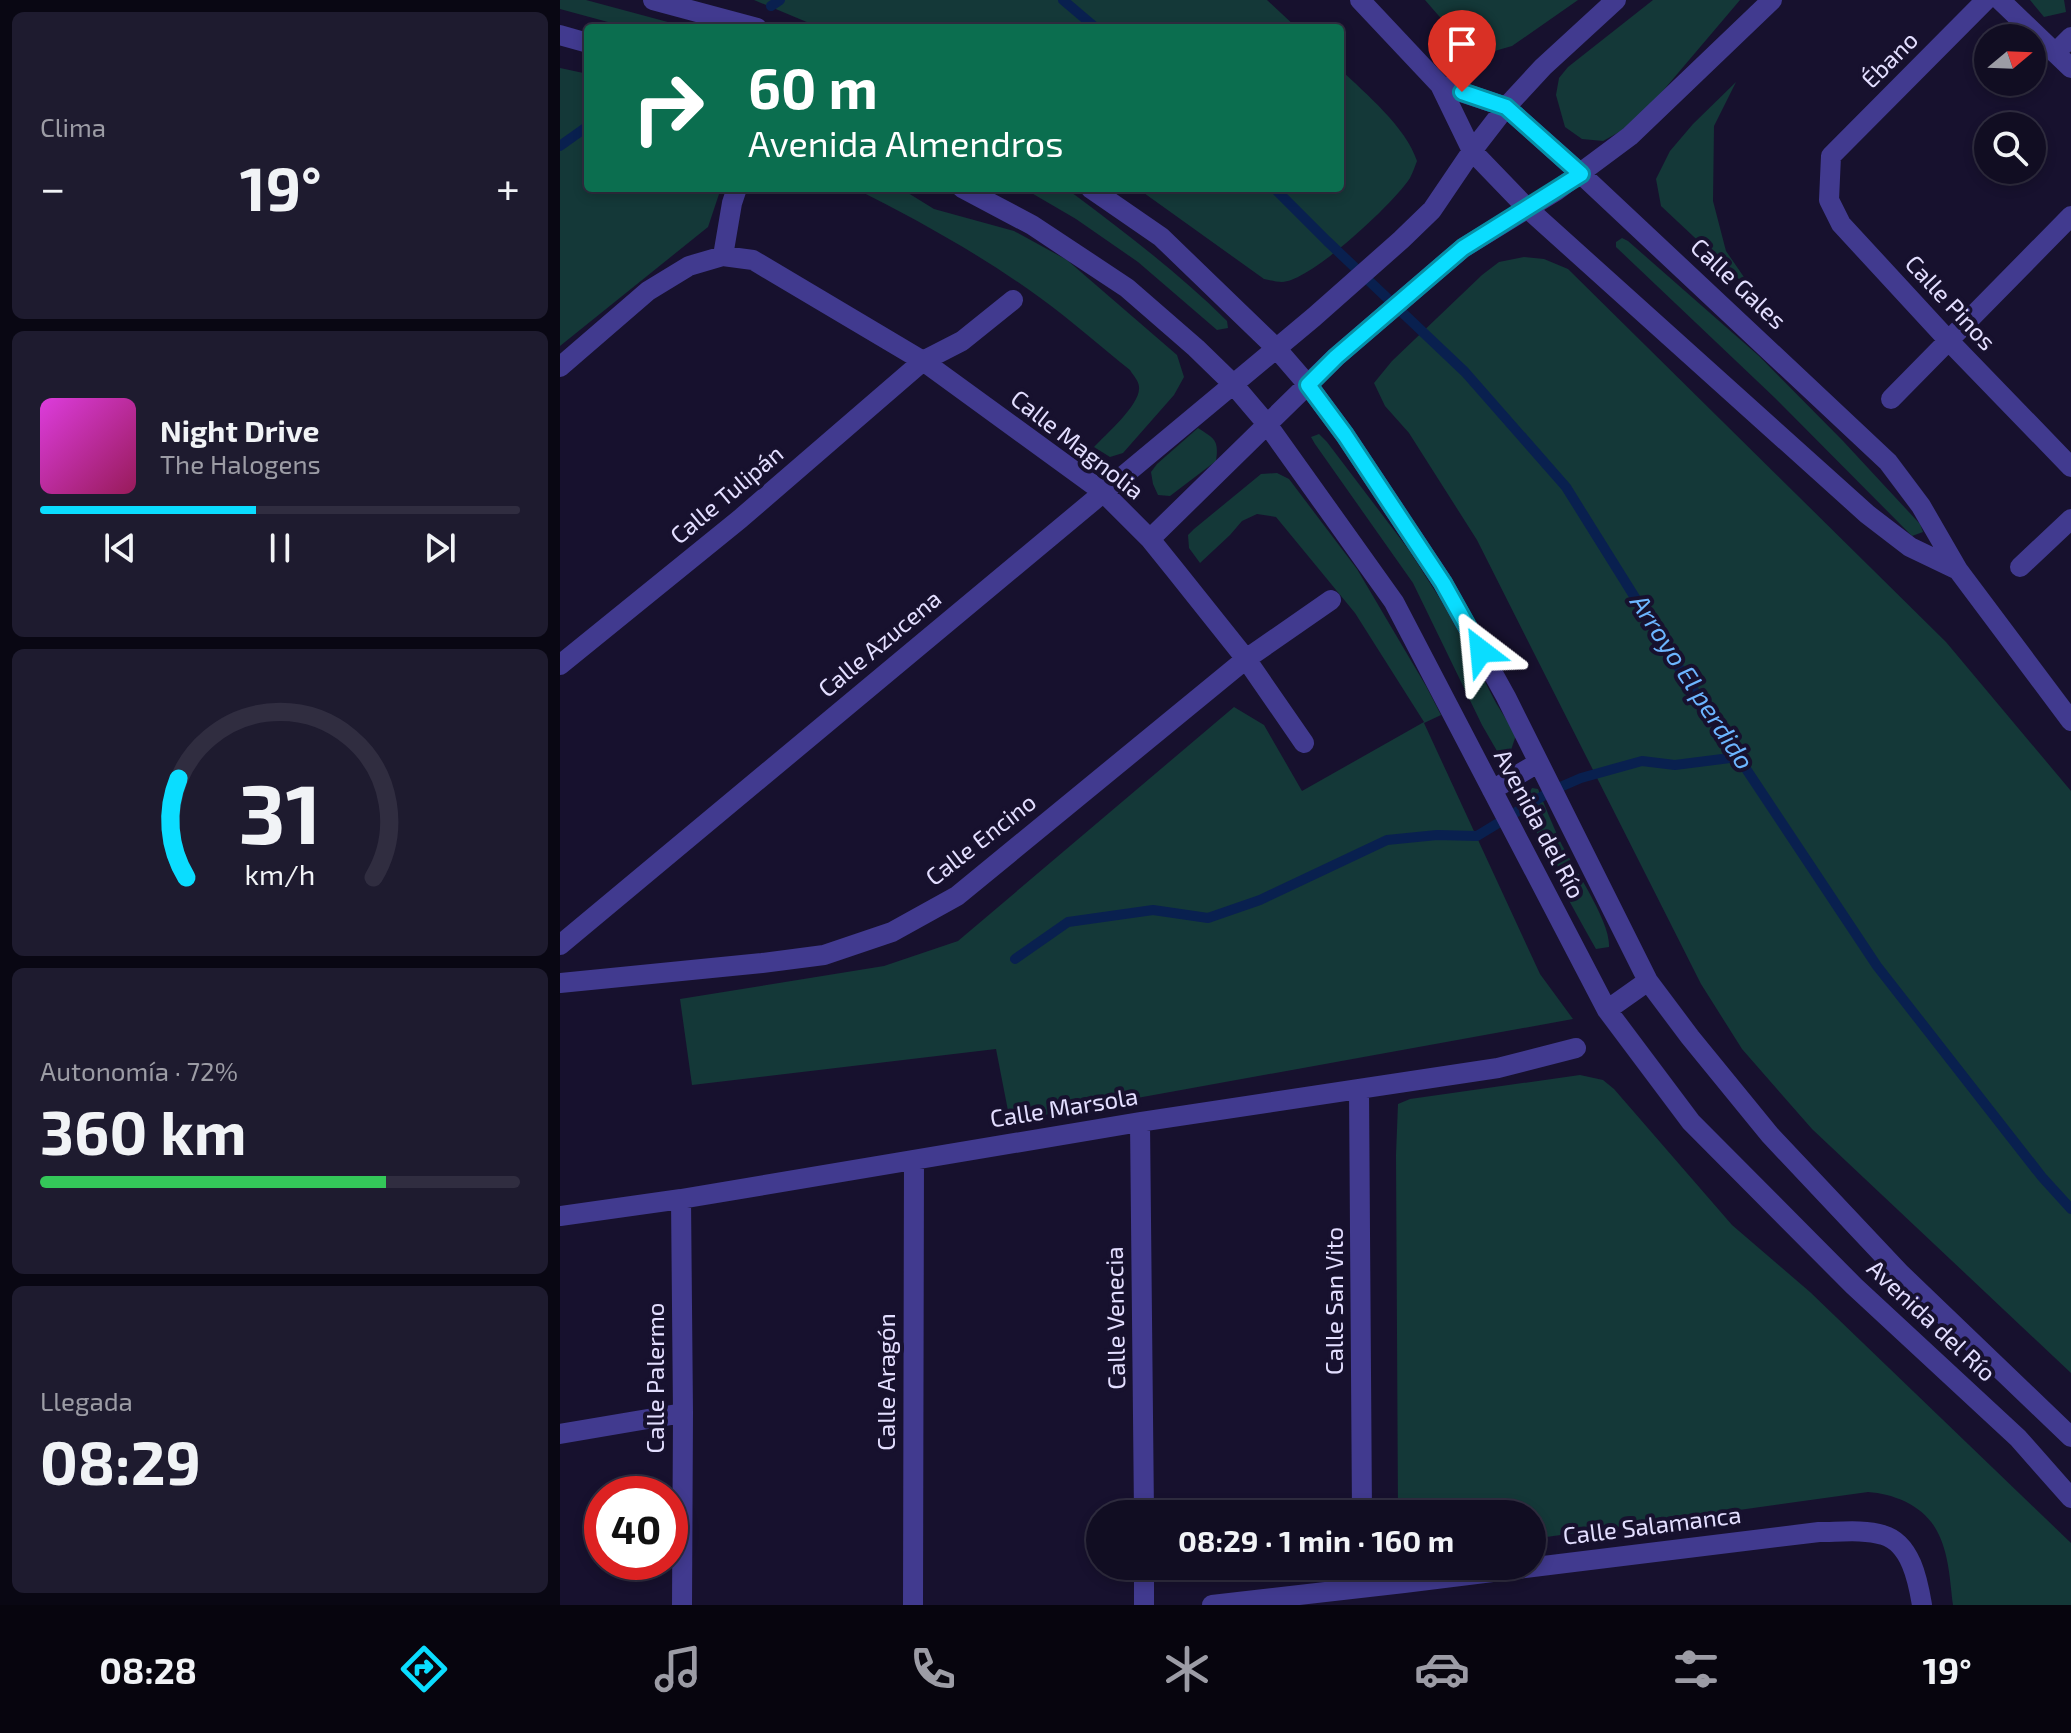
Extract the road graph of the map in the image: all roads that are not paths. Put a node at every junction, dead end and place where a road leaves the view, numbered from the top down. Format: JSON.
{"nodes":[{"id":1,"x":653,"y":0,"type":"edge"},
{"id":2,"x":1360,"y":0,"type":"edge"},
{"id":3,"x":1616,"y":0,"type":"edge"},
{"id":4,"x":1772,"y":0,"type":"edge"},
{"id":5,"x":1986,"y":0,"type":"edge"},
{"id":6,"x":2000,"y":0,"type":"edge"},
{"id":7,"x":740,"y":24,"type":"edge"},
{"id":8,"x":560,"y":35,"type":"edge"},
{"id":9,"x":2071,"y":37,"type":"edge"},
{"id":10,"x":584,"y":42,"type":"edge"},
{"id":11,"x":2055,"y":53,"type":"junction"},
{"id":12,"x":2071,"y":68,"type":"edge"},
{"id":13,"x":1440,"y":85,"type":"junction"},
{"id":14,"x":1506,"y":107,"type":"junction"},
{"id":15,"x":1472,"y":151,"type":"junction"},
{"id":16,"x":1831,"y":156,"type":"joint"},
{"id":17,"x":1581,"y":174,"type":"junction"},
{"id":18,"x":736,"y":192,"type":"edge"},
{"id":19,"x":970,"y":192,"type":"edge"},
{"id":20,"x":1096,"y":192,"type":"edge"},
{"id":21,"x":1527,"y":208,"type":"junction"},
{"id":22,"x":2071,"y":216,"type":"edge"},
{"id":23,"x":723,"y":256,"type":"junction"},
{"id":24,"x":1013,"y":300,"type":"dead end"},
{"id":25,"x":1948,"y":340,"type":"junction"},
{"id":26,"x":1276,"y":348,"type":"junction"},
{"id":27,"x":923,"y":361,"type":"junction"},
{"id":28,"x":560,"y":367,"type":"edge"},
{"id":29,"x":1233,"y":384,"type":"junction"},
{"id":30,"x":1308,"y":385,"type":"junction"},
{"id":31,"x":1891,"y":399,"type":"dead end"},
{"id":32,"x":1267,"y":424,"type":"junction"},
{"id":33,"x":2071,"y":467,"type":"edge"},
{"id":34,"x":1103,"y":492,"type":"junction"},
{"id":35,"x":2071,"y":519,"type":"edge"},
{"id":36,"x":1150,"y":539,"type":"junction"},
{"id":37,"x":2020,"y":567,"type":"dead end"},
{"id":38,"x":1958,"y":570,"type":"junction"},
{"id":39,"x":1331,"y":600,"type":"dead end"},
{"id":40,"x":1246,"y":659,"type":"junction"},
{"id":41,"x":560,"y":665,"type":"edge"},
{"id":42,"x":2071,"y":721,"type":"edge"},
{"id":43,"x":1304,"y":743,"type":"dead end"},
{"id":44,"x":1538,"y":763,"type":"junction"},
{"id":45,"x":1492,"y":790,"type":"junction"},
{"id":46,"x":560,"y":945,"type":"edge"},
{"id":47,"x":1648,"y":981,"type":"junction"},
{"id":48,"x":560,"y":983,"type":"edge"},
{"id":49,"x":1607,"y":1010,"type":"junction"},
{"id":50,"x":1576,"y":1048,"type":"dead end"},
{"id":51,"x":1359,"y":1089,"type":"junction"},
{"id":52,"x":1140,"y":1122,"type":"junction"},
{"id":53,"x":914,"y":1160,"type":"junction"},
{"id":54,"x":681,"y":1199,"type":"junction"},
{"id":55,"x":560,"y":1216,"type":"edge"},
{"id":56,"x":683,"y":1413,"type":"junction"},
{"id":57,"x":560,"y":1434,"type":"edge"},
{"id":58,"x":2071,"y":1437,"type":"edge"},
{"id":59,"x":2071,"y":1498,"type":"edge"},
{"id":60,"x":1144,"y":1500,"type":"edge"},
{"id":61,"x":1362,"y":1500,"type":"edge"},
{"id":62,"x":1144,"y":1580,"type":"edge"},
{"id":63,"x":1362,"y":1580,"type":"edge"},
{"id":64,"x":1362,"y":1588,"type":"junction"},
{"id":65,"x":682,"y":1605,"type":"edge"},
{"id":66,"x":913,"y":1605,"type":"edge"},
{"id":67,"x":1144,"y":1605,"type":"edge"},
{"id":68,"x":1212,"y":1605,"type":"edge"},
{"id":69,"x":1922,"y":1605,"type":"edge"}],
"edges":[{"from":1,"to":7,"type":"street"},
{"from":2,"to":13,"type":"street","name":"Calle Gales"},
{"from":3,"to":14,"type":"street","name":"Calle Azucena"},
{"from":4,"to":17,"type":"street"},
{"from":5,"to":16,"type":"street","name":"Ébano"},
{"from":6,"to":11,"type":"street"},
{"from":8,"to":10,"type":"street"},
{"from":9,"to":11,"type":"street"},
{"from":11,"to":12,"type":"street"},
{"from":13,"to":14,"type":"street","name":"Calle Gales"},
{"from":13,"to":15,"type":"street","name":"Calle Gales"},
{"from":14,"to":15,"type":"street","name":"Calle Azucena"},
{"from":14,"to":17,"type":"street","name":"Calle Gales"},
{"from":15,"to":21,"type":"street","name":"Calle Gales"},
{"from":15,"to":26,"type":"street","name":"Calle Azucena"},
{"from":16,"to":25,"type":"street","name":"Calle Pinos"},
{"from":17,"to":21,"type":"street"},
{"from":17,"to":38,"type":"street","name":"Calle Gales"},
{"from":18,"to":23,"type":"street"},
{"from":19,"to":29,"type":"street","name":"Avenida del Río"},
{"from":20,"to":26,"type":"street","name":"Avenida del Río"},
{"from":21,"to":30,"type":"street"},
{"from":21,"to":38,"type":"street","name":"Calle Gales"},
{"from":22,"to":25,"type":"street"},
{"from":23,"to":27,"type":"street","name":"Calle Magnolia"},
{"from":23,"to":28,"type":"street"},
{"from":24,"to":27,"type":"street","name":"Calle Tulipán"},
{"from":25,"to":31,"type":"street"},
{"from":25,"to":33,"type":"street","name":"Calle Pinos"},
{"from":26,"to":29,"type":"street","name":"Calle Azucena"},
{"from":26,"to":30,"type":"street","name":"Avenida del Río"},
{"from":27,"to":34,"type":"street","name":"Calle Magnolia"},
{"from":27,"to":41,"type":"street","name":"Calle Tulipán"},
{"from":29,"to":32,"type":"street","name":"Avenida del Río"},
{"from":29,"to":34,"type":"street","name":"Calle Azucena"},
{"from":30,"to":32,"type":"street"},
{"from":30,"to":44,"type":"street","name":"Avenida del Río"},
{"from":32,"to":36,"type":"street"},
{"from":32,"to":45,"type":"street","name":"Avenida del Río"},
{"from":34,"to":36,"type":"street","name":"Calle Magnolia"},
{"from":34,"to":46,"type":"street","name":"Calle Azucena"},
{"from":35,"to":37,"type":"street"},
{"from":36,"to":40,"type":"street","name":"Calle Magnolia"},
{"from":38,"to":42,"type":"street","name":"Calle Gales"},
{"from":39,"to":40,"type":"street","name":"Calle Encino"},
{"from":40,"to":43,"type":"street","name":"Calle Magnolia"},
{"from":40,"to":48,"type":"street","name":"Calle Encino"},
{"from":44,"to":45,"type":"street"},
{"from":44,"to":47,"type":"street","name":"Avenida del Río"},
{"from":45,"to":49,"type":"street","name":"Avenida del Río"},
{"from":47,"to":49,"type":"street"},
{"from":47,"to":58,"type":"street","name":"Avenida del Río"},
{"from":49,"to":59,"type":"street","name":"Avenida del Río"},
{"from":50,"to":51,"type":"street","name":"Calle Marsola"},
{"from":51,"to":52,"type":"street","name":"Calle Marsola"},
{"from":51,"to":61,"type":"street","name":"Calle San Vito"},
{"from":52,"to":53,"type":"street","name":"Calle Marsola"},
{"from":52,"to":60,"type":"street","name":"Calle Venecia"},
{"from":53,"to":54,"type":"street","name":"Calle Marsola"},
{"from":53,"to":66,"type":"street","name":"Calle Aragón"},
{"from":54,"to":55,"type":"street","name":"Calle Marsola"},
{"from":54,"to":56,"type":"street","name":"Calle Palermo"},
{"from":56,"to":57,"type":"street"},
{"from":56,"to":65,"type":"street","name":"Calle Palermo"},
{"from":62,"to":67,"type":"street"},
{"from":63,"to":64,"type":"street"},
{"from":64,"to":68,"type":"street","name":"Calle Salamanca"},
{"from":64,"to":69,"type":"street","name":"Calle Salamanca"}]}
